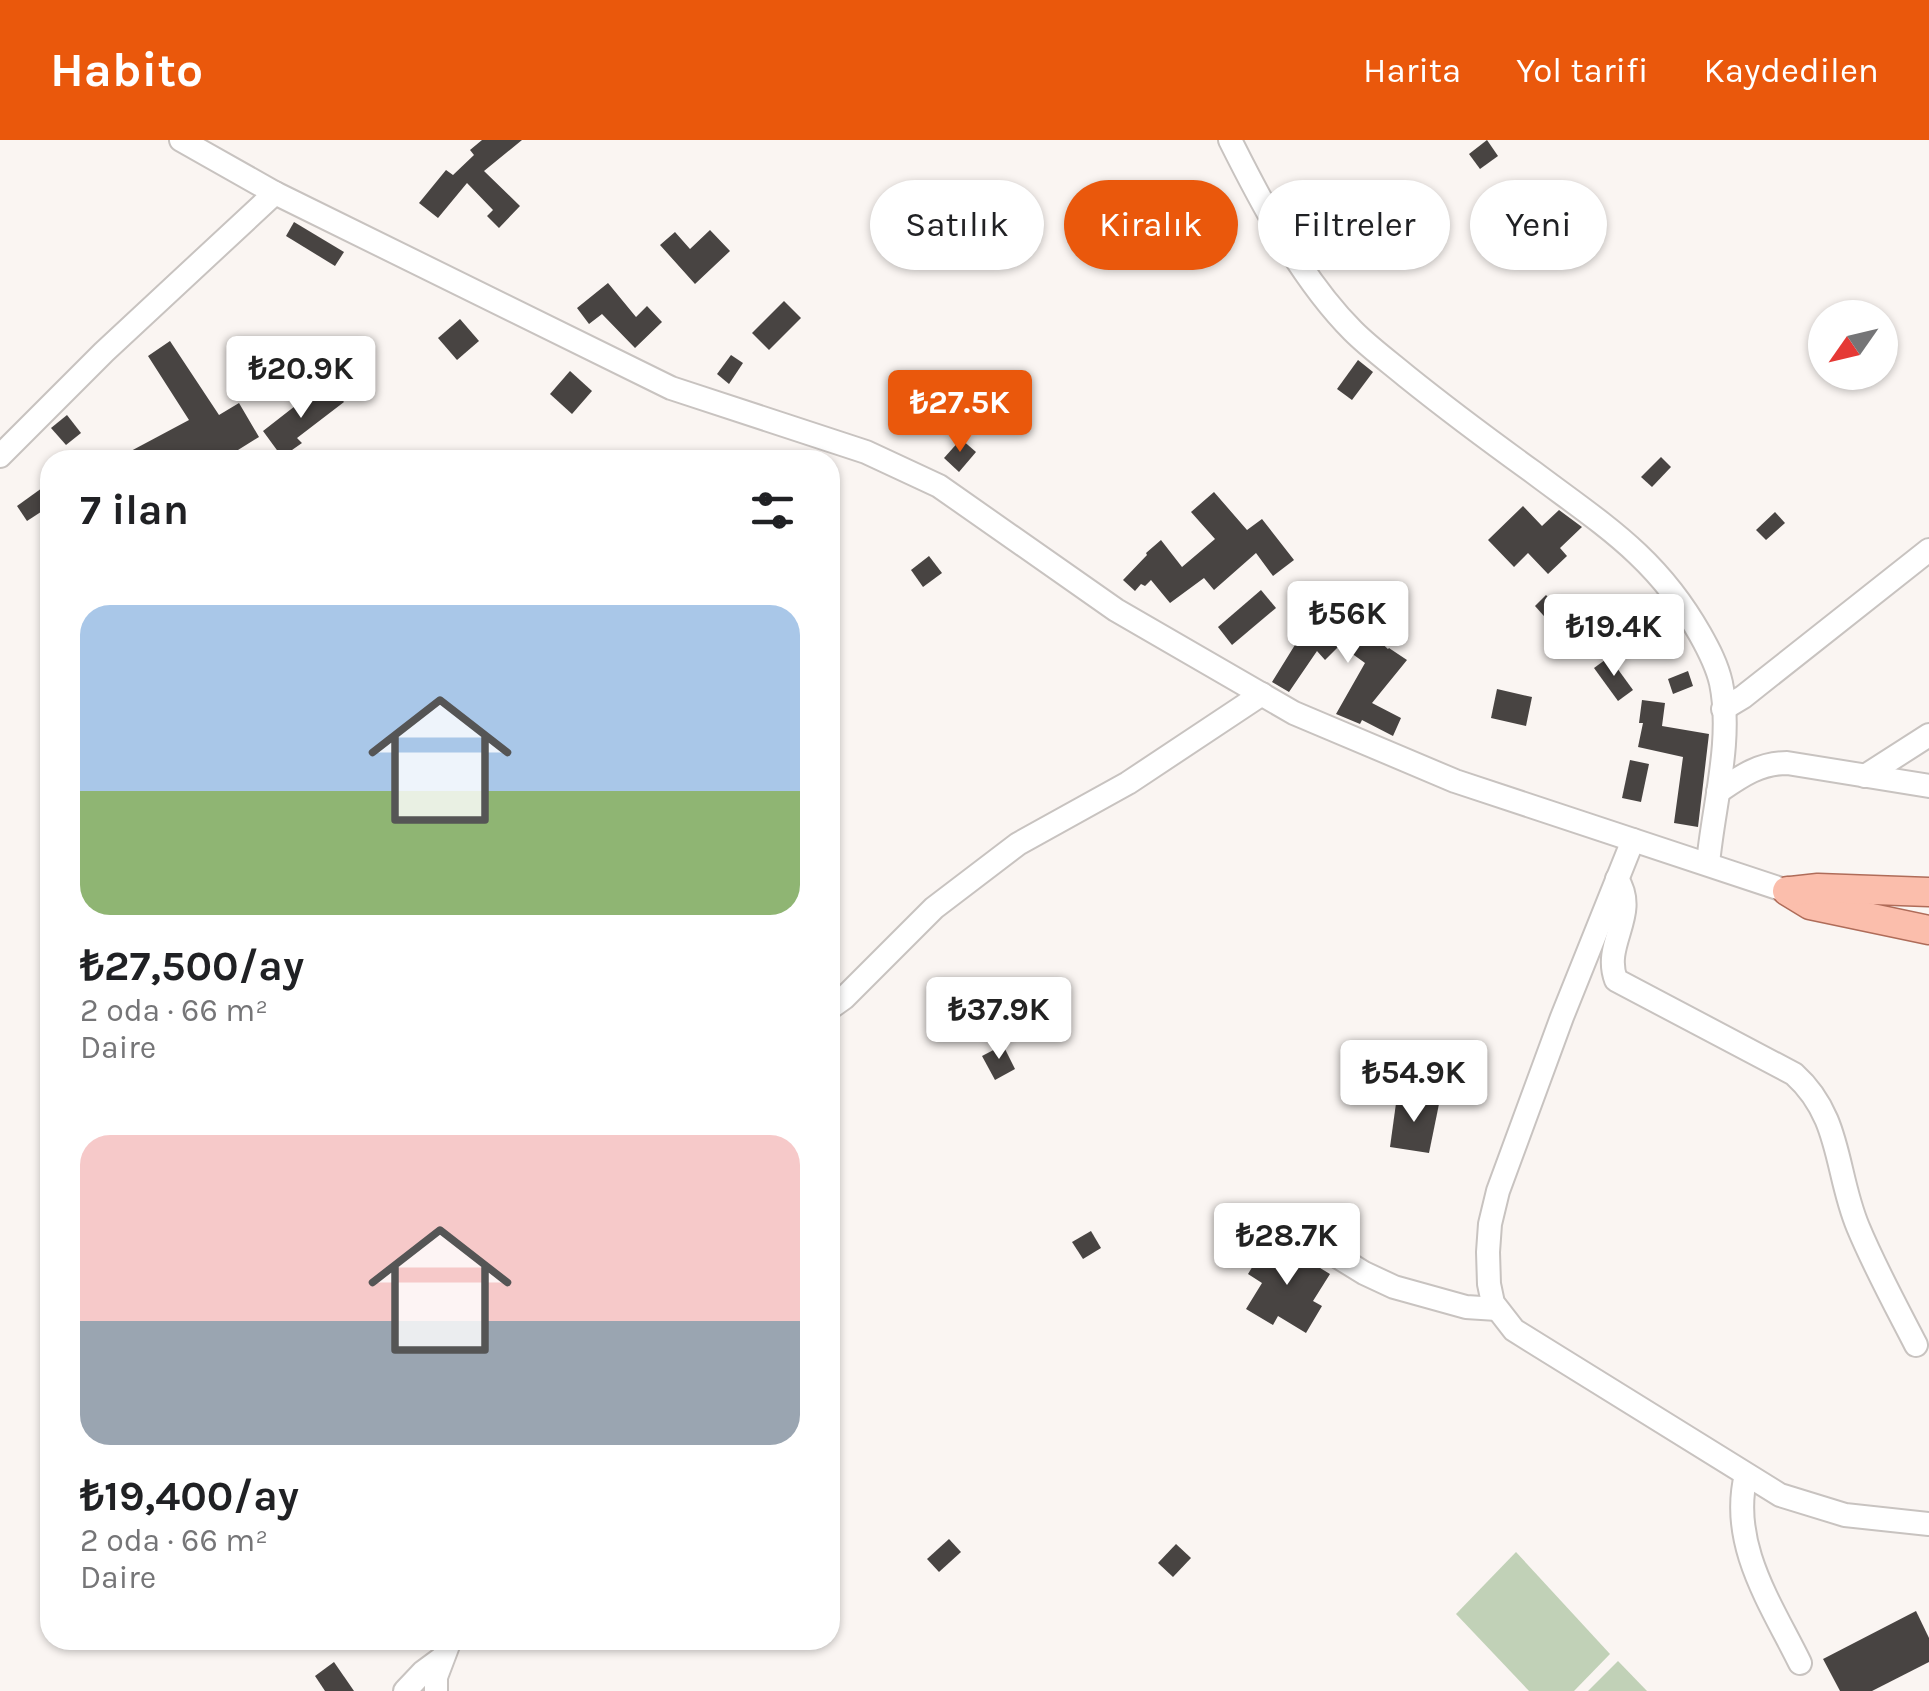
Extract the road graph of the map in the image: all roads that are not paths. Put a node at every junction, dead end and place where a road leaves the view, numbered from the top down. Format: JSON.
{"nodes":[{"id":1,"x":180,"y":140,"type":"edge"},
{"id":2,"x":1230,"y":140,"type":"edge"},
{"id":3,"x":275,"y":194,"type":"junction"},
{"id":4,"x":0,"y":456,"type":"edge"},
{"id":5,"x":1929,"y":550,"type":"edge"},
{"id":6,"x":1262,"y":694,"type":"junction"},
{"id":7,"x":1723,"y":708,"type":"junction"},
{"id":8,"x":1929,"y":735,"type":"edge"},
{"id":9,"x":1866,"y":776,"type":"junction"},
{"id":10,"x":1929,"y":786,"type":"edge"},
{"id":11,"x":1718,"y":792,"type":"junction"},
{"id":12,"x":1633,"y":840,"type":"junction"},
{"id":13,"x":1708,"y":864,"type":"junction"},
{"id":14,"x":1617,"y":879,"type":"junction"},
{"id":15,"x":1787,"y":891,"type":"junction"},
{"id":16,"x":1929,"y":892,"type":"edge"},
{"id":17,"x":1929,"y":930,"type":"edge"},
{"id":18,"x":840,"y":1001,"type":"edge"},
{"id":19,"x":1272,"y":1216,"type":"dead end"},
{"id":20,"x":1497,"y":1309,"type":"junction"},
{"id":21,"x":1902,"y":1317,"type":"junction"},
{"id":22,"x":1929,"y":1324,"type":"edge"},
{"id":23,"x":1916,"y":1345,"type":"dead end"},
{"id":24,"x":1746,"y":1476,"type":"junction"},
{"id":25,"x":1929,"y":1524,"type":"edge"},
{"id":26,"x":445,"y":1650,"type":"edge"},
{"id":27,"x":446,"y":1650,"type":"edge"},
{"id":28,"x":1800,"y":1663,"type":"dead end"},
{"id":29,"x":405,"y":1691,"type":"edge"},
{"id":30,"x":436,"y":1691,"type":"edge"}],
"edges":[{"from":1,"to":3,"type":"street"},
{"from":2,"to":7,"type":"street"},
{"from":3,"to":4,"type":"street"},
{"from":3,"to":6,"type":"street"},
{"from":5,"to":7,"type":"street"},
{"from":6,"to":12,"type":"street"},
{"from":6,"to":18,"type":"street"},
{"from":7,"to":11,"type":"street"},
{"from":8,"to":9,"type":"street"},
{"from":9,"to":10,"type":"street"},
{"from":9,"to":11,"type":"street"},
{"from":11,"to":13,"type":"street"},
{"from":12,"to":13,"type":"street"},
{"from":12,"to":14,"type":"street"},
{"from":13,"to":15,"type":"street"},
{"from":14,"to":20,"type":"street"},
{"from":14,"to":21,"type":"street"},
{"from":15,"to":16,"type":"main road"},
{"from":15,"to":17,"type":"main road"},
{"from":19,"to":20,"type":"street"},
{"from":20,"to":24,"type":"street"},
{"from":21,"to":22,"type":"street"},
{"from":21,"to":23,"type":"street"},
{"from":24,"to":25,"type":"street"},
{"from":24,"to":28,"type":"street"},
{"from":26,"to":29,"type":"street"},
{"from":27,"to":30,"type":"street"}]}
